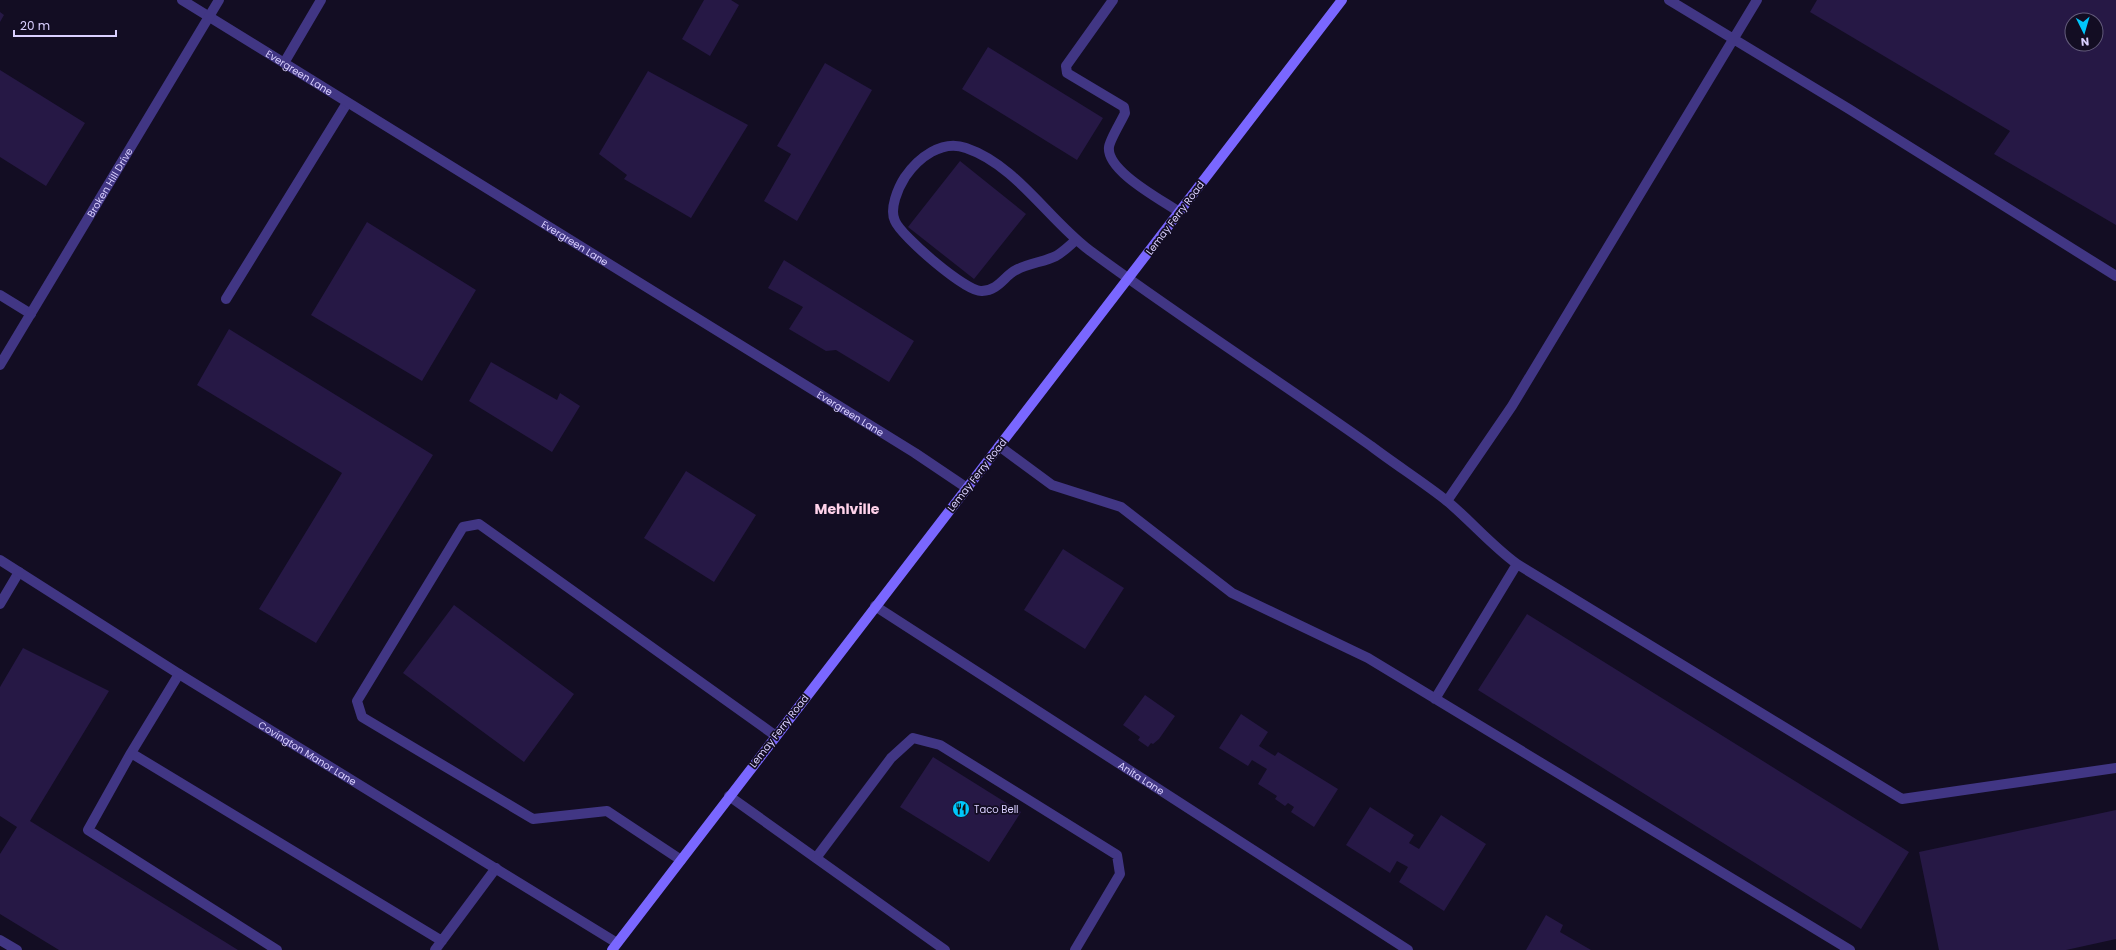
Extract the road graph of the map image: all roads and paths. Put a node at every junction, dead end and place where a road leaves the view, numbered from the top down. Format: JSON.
{"nodes":[{"id":1,"x":182,"y":0,"type":"edge"},
{"id":2,"x":219,"y":0,"type":"edge"},
{"id":3,"x":321,"y":0,"type":"edge"},
{"id":4,"x":1113,"y":0,"type":"edge"},
{"id":5,"x":1342,"y":0,"type":"edge"},
{"id":6,"x":1669,"y":0,"type":"edge"},
{"id":7,"x":1757,"y":0,"type":"edge"},
{"id":8,"x":209,"y":17,"type":"junction"},
{"id":9,"x":1733,"y":39,"type":"junction"},
{"id":10,"x":284,"y":63,"type":"junction"},
{"id":11,"x":347,"y":103,"type":"junction"},
{"id":12,"x":1180,"y":212,"type":"junction"},
{"id":13,"x":1076,"y":240,"type":"junction"},
{"id":14,"x":2116,"y":276,"type":"edge"},
{"id":15,"x":1128,"y":279,"type":"junction"},
{"id":16,"x":0,"y":294,"type":"edge"},
{"id":17,"x":226,"y":300,"type":"dead end"},
{"id":18,"x":31,"y":314,"type":"junction"},
{"id":19,"x":0,"y":365,"type":"edge"},
{"id":20,"x":999,"y":446,"type":"junction"},
{"id":21,"x":967,"y":488,"type":"junction"},
{"id":22,"x":1448,"y":502,"type":"junction"},
{"id":23,"x":0,"y":560,"type":"edge"},
{"id":24,"x":1517,"y":564,"type":"junction"},
{"id":25,"x":19,"y":572,"type":"junction"},
{"id":26,"x":0,"y":604,"type":"edge"},
{"id":27,"x":875,"y":606,"type":"junction"},
{"id":28,"x":180,"y":674,"type":"junction"},
{"id":29,"x":1435,"y":699,"type":"junction"},
{"id":30,"x":776,"y":736,"type":"junction"},
{"id":31,"x":131,"y":753,"type":"junction"},
{"id":32,"x":2116,"y":768,"type":"edge"},
{"id":33,"x":729,"y":796,"type":"junction"},
{"id":34,"x":816,"y":858,"type":"junction"},
{"id":35,"x":681,"y":860,"type":"junction"},
{"id":36,"x":496,"y":868,"type":"junction"},
{"id":37,"x":0,"y":940,"type":"edge"},
{"id":38,"x":442,"y":941,"type":"junction"},
{"id":39,"x":614,"y":947,"type":"edge"},
{"id":40,"x":17,"y":950,"type":"edge"},
{"id":41,"x":277,"y":950,"type":"edge"},
{"id":42,"x":435,"y":950,"type":"edge"},
{"id":43,"x":945,"y":950,"type":"edge"},
{"id":44,"x":1075,"y":950,"type":"edge"},
{"id":45,"x":1408,"y":950,"type":"edge"},
{"id":46,"x":1850,"y":950,"type":"edge"}],
"edges":[{"from":1,"to":8,"type":"street","name":"Evergreen Lane"},
{"from":2,"to":8,"type":"street","name":"Broken Hill Drive"},
{"from":3,"to":10,"type":"street"},
{"from":4,"to":12,"type":"street"},
{"from":5,"to":12,"type":"main road","name":"Lemay Ferry Road"},
{"from":6,"to":9,"type":"street"},
{"from":7,"to":9,"type":"street"},
{"from":8,"to":10,"type":"street","name":"Evergreen Lane"},
{"from":8,"to":18,"type":"street","name":"Broken Hill Drive"},
{"from":9,"to":14,"type":"street"},
{"from":9,"to":22,"type":"street"},
{"from":10,"to":11,"type":"street","name":"Evergreen Lane"},
{"from":11,"to":17,"type":"street"},
{"from":11,"to":21,"type":"street","name":"Evergreen Lane"},
{"from":12,"to":15,"type":"main road","name":"Lemay Ferry Road"},
{"from":13,"to":13,"type":"street"},
{"from":13,"to":15,"type":"street"},
{"from":15,"to":20,"type":"main road","name":"Lemay Ferry Road"},
{"from":15,"to":22,"type":"street"},
{"from":16,"to":18,"type":"street"},
{"from":18,"to":19,"type":"street","name":"Broken Hill Drive"},
{"from":20,"to":21,"type":"main road","name":"Lemay Ferry Road"},
{"from":20,"to":29,"type":"street"},
{"from":21,"to":27,"type":"main road","name":"Lemay Ferry Road"},
{"from":22,"to":24,"type":"street"},
{"from":23,"to":25,"type":"street","name":"Covington Manor Lane"},
{"from":24,"to":29,"type":"street"},
{"from":24,"to":32,"type":"street"},
{"from":25,"to":26,"type":"street"},
{"from":25,"to":28,"type":"street","name":"Covington Manor Lane"},
{"from":27,"to":30,"type":"main road","name":"Lemay Ferry Road"},
{"from":27,"to":45,"type":"street","name":"Anita Lane"},
{"from":28,"to":31,"type":"street"},
{"from":28,"to":36,"type":"street","name":"Covington Manor Lane"},
{"from":29,"to":46,"type":"street"},
{"from":30,"to":33,"type":"main road","name":"Lemay Ferry Road"},
{"from":30,"to":35,"type":"street"},
{"from":31,"to":38,"type":"street"},
{"from":31,"to":41,"type":"street"},
{"from":33,"to":34,"type":"street"},
{"from":33,"to":35,"type":"main road","name":"Lemay Ferry Road"},
{"from":34,"to":43,"type":"street"},
{"from":34,"to":44,"type":"street"},
{"from":35,"to":39,"type":"main road","name":"Lemay Ferry Road"},
{"from":36,"to":38,"type":"street"},
{"from":36,"to":39,"type":"street","name":"Covington Manor Lane"},
{"from":37,"to":40,"type":"street"},
{"from":38,"to":42,"type":"street"}]}
